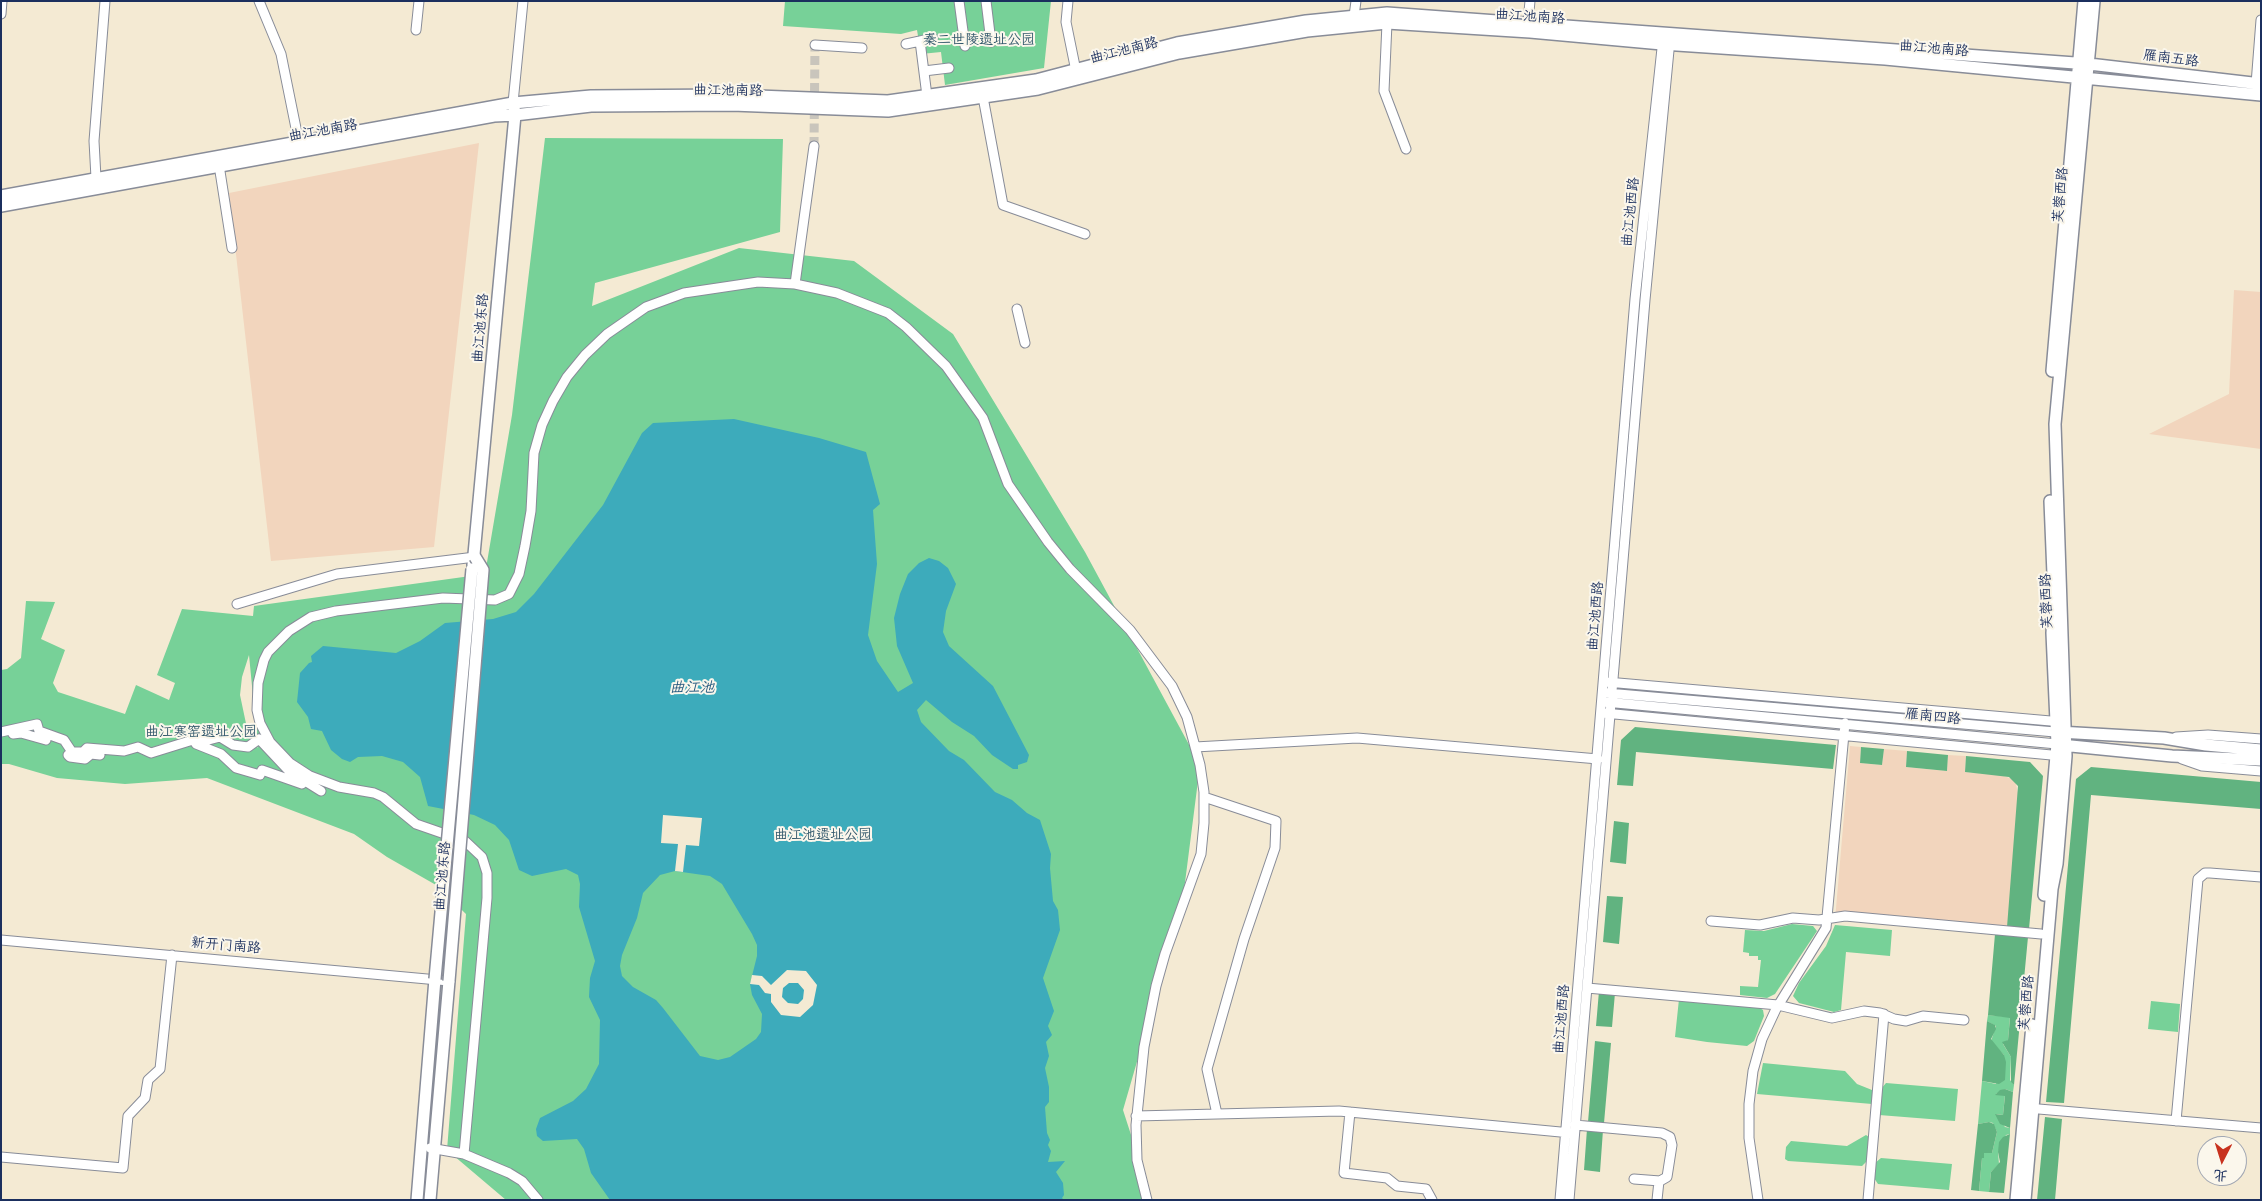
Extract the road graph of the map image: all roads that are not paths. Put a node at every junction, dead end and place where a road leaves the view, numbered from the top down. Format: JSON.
{"nodes":[{"id":1,"x":2,"y":1,"type":"edge"},
{"id":2,"x":105,"y":1,"type":"edge"},
{"id":3,"x":259,"y":1,"type":"edge"},
{"id":4,"x":419,"y":1,"type":"edge"},
{"id":5,"x":523,"y":1,"type":"edge"},
{"id":6,"x":959,"y":1,"type":"edge"},
{"id":7,"x":986,"y":1,"type":"edge"},
{"id":8,"x":1068,"y":1,"type":"edge"},
{"id":9,"x":1356,"y":1,"type":"edge"},
{"id":10,"x":1530,"y":1,"type":"edge"},
{"id":11,"x":2084,"y":1,"type":"edge"},
{"id":12,"x":2094,"y":1,"type":"edge"},
{"id":13,"x":1,"y":14,"type":"edge"},
{"id":14,"x":1354,"y":16,"type":"junction"},
{"id":15,"x":2261,"y":20,"type":"edge"},
{"id":16,"x":1528,"y":22,"type":"junction"},
{"id":17,"x":1387,"y":23,"type":"junction"},
{"id":18,"x":416,"y":30,"type":"dead end"},
{"id":19,"x":933,"y":38,"type":"dead end"},
{"id":20,"x":1667,"y":39,"type":"junction"},
{"id":21,"x":920,"y":41,"type":"junction"},
{"id":22,"x":991,"y":42,"type":"dead end"},
{"id":23,"x":815,"y":44,"type":"dead end"},
{"id":24,"x":906,"y":44,"type":"dead end"},
{"id":25,"x":965,"y":46,"type":"dead end"},
{"id":26,"x":862,"y":48,"type":"dead end"},
{"id":27,"x":2084,"y":64,"type":"junction"},
{"id":28,"x":949,"y":68,"type":"dead end"},
{"id":29,"x":924,"y":71,"type":"junction"},
{"id":30,"x":1076,"y":74,"type":"junction"},
{"id":31,"x":2082,"y":77,"type":"junction"},
{"id":32,"x":2258,"y":84,"type":"edge"},
{"id":33,"x":927,"y":96,"type":"junction"},
{"id":34,"x":2261,"y":96,"type":"edge"},
{"id":35,"x":983,"y":97,"type":"junction"},
{"id":36,"x":513,"y":103,"type":"junction"},
{"id":37,"x":515,"y":116,"type":"junction"},
{"id":38,"x":300,"y":145,"type":"junction"},
{"id":39,"x":814,"y":146,"type":"tunnel mouth"},
{"id":40,"x":1406,"y":149,"type":"dead end"},
{"id":41,"x":219,"y":166,"type":"junction"},
{"id":42,"x":96,"y":178,"type":"junction"},
{"id":43,"x":1,"y":196,"type":"edge"},
{"id":44,"x":1,"y":206,"type":"edge"},
{"id":45,"x":1084,"y":234,"type":"dead end"},
{"id":46,"x":232,"y":248,"type":"dead end"},
{"id":47,"x":795,"y":284,"type":"junction"},
{"id":48,"x":1018,"y":309,"type":"dead end"},
{"id":49,"x":1025,"y":343,"type":"dead end"},
{"id":50,"x":475,"y":557,"type":"junction"},
{"id":51,"x":237,"y":604,"type":"dead end"},
{"id":52,"x":1608,"y":682,"type":"junction"},
{"id":53,"x":1607,"y":698,"type":"junction"},
{"id":54,"x":1606,"y":714,"type":"junction"},
{"id":55,"x":1845,"y":724,"type":"junction"},
{"id":56,"x":1,"y":732,"type":"edge"},
{"id":57,"x":1844,"y":734,"type":"junction"},
{"id":58,"x":1,"y":737,"type":"edge"},
{"id":59,"x":2164,"y":738,"type":"junction"},
{"id":60,"x":2060,"y":739,"type":"junction"},
{"id":61,"x":2261,"y":739,"type":"edge"},
{"id":62,"x":1195,"y":747,"type":"junction"},
{"id":63,"x":2261,"y":750,"type":"edge"},
{"id":64,"x":2172,"y":756,"type":"junction"},
{"id":65,"x":1598,"y":759,"type":"junction"},
{"id":66,"x":2261,"y":760,"type":"edge"},
{"id":67,"x":2261,"y":771,"type":"edge"},
{"id":68,"x":1204,"y":797,"type":"junction"},
{"id":69,"x":2261,"y":877,"type":"edge"},
{"id":70,"x":1828,"y":919,"type":"junction"},
{"id":71,"x":1711,"y":921,"type":"dead end"},
{"id":72,"x":2041,"y":934,"type":"junction"},
{"id":73,"x":1,"y":940,"type":"edge"},
{"id":74,"x":172,"y":955,"type":"junction"},
{"id":75,"x":435,"y":980,"type":"junction"},
{"id":76,"x":449,"y":981,"type":"junction"},
{"id":77,"x":1587,"y":988,"type":"junction"},
{"id":78,"x":1778,"y":1005,"type":"junction"},
{"id":79,"x":1884,"y":1014,"type":"junction"},
{"id":80,"x":1964,"y":1020,"type":"dead end"},
{"id":81,"x":2029,"y":1108,"type":"junction"},
{"id":82,"x":1350,"y":1112,"type":"junction"},
{"id":83,"x":1217,"y":1114,"type":"junction"},
{"id":84,"x":1136,"y":1116,"type":"junction"},
{"id":85,"x":2176,"y":1121,"type":"junction"},
{"id":86,"x":2261,"y":1128,"type":"edge"},
{"id":87,"x":1572,"y":1131,"type":"junction"},
{"id":88,"x":422,"y":1147,"type":"junction"},
{"id":89,"x":434,"y":1148,"type":"junction"},
{"id":90,"x":464,"y":1154,"type":"junction"},
{"id":91,"x":1,"y":1157,"type":"edge"},
{"id":92,"x":1634,"y":1178,"type":"dead end"},
{"id":93,"x":1659,"y":1181,"type":"junction"},
{"id":94,"x":417,"y":1200,"type":"edge"},
{"id":95,"x":430,"y":1200,"type":"edge"},
{"id":96,"x":538,"y":1200,"type":"edge"},
{"id":97,"x":1147,"y":1200,"type":"edge"},
{"id":98,"x":1432,"y":1200,"type":"edge"},
{"id":99,"x":1560,"y":1200,"type":"edge"},
{"id":100,"x":1569,"y":1200,"type":"edge"},
{"id":101,"x":1657,"y":1200,"type":"edge"},
{"id":102,"x":1758,"y":1200,"type":"edge"},
{"id":103,"x":1868,"y":1200,"type":"edge"},
{"id":104,"x":2016,"y":1200,"type":"edge"},
{"id":105,"x":2025,"y":1200,"type":"edge"}],
"edges":[{"from":1,"to":13,"type":"street"},
{"from":2,"to":42,"type":"street"},
{"from":3,"to":38,"type":"street"},
{"from":4,"to":18,"type":"street"},
{"from":5,"to":36,"type":"street"},
{"from":6,"to":25,"type":"street"},
{"from":7,"to":22,"type":"street"},
{"from":8,"to":30,"type":"street"},
{"from":9,"to":14,"type":"street"},
{"from":10,"to":16,"type":"street"},
{"from":11,"to":27,"type":"main road","name":"芙蓉西路"},
{"from":12,"to":27,"type":"main road","name":"芙蓉西路"},
{"from":14,"to":16,"type":"main road","name":"曲江池南路"},
{"from":14,"to":30,"type":"main road","name":"曲江池南路"},
{"from":15,"to":32,"type":"street"},
{"from":16,"to":20,"type":"main road","name":"曲江池南路"},
{"from":17,"to":20,"type":"main road","name":"曲江池南路"},
{"from":17,"to":30,"type":"main road","name":"曲江池南路"},
{"from":17,"to":40,"type":"street"},
{"from":19,"to":21,"type":"street"},
{"from":20,"to":27,"type":"main road","name":"曲江池南路"},
{"from":20,"to":31,"type":"main road","name":"曲江池南路"},
{"from":20,"to":52,"type":"street","name":"曲江池西路"},
{"from":21,"to":24,"type":"street"},
{"from":21,"to":29,"type":"street"},
{"from":23,"to":26,"type":"street"},
{"from":27,"to":31,"type":"main road","name":"芙蓉西路"},
{"from":27,"to":32,"type":"main road","name":"雁南五路"},
{"from":28,"to":29,"type":"street"},
{"from":29,"to":33,"type":"street"},
{"from":30,"to":33,"type":"main road","name":"曲江池南路"},
{"from":30,"to":35,"type":"main road","name":"曲江池南路"},
{"from":31,"to":34,"type":"main road","name":"曲江池南路"},
{"from":31,"to":60,"type":"main road","name":"芙蓉西路"},
{"from":33,"to":36,"type":"main road","name":"曲江池南路"},
{"from":35,"to":37,"type":"main road","name":"曲江池南路"},
{"from":35,"to":45,"type":"street"},
{"from":36,"to":37,"type":"main road","name":"曲江池东路"},
{"from":36,"to":38,"type":"main road","name":"曲江池南路"},
{"from":37,"to":38,"type":"main road","name":"曲江池南路"},
{"from":37,"to":50,"type":"main road","name":"曲江池东路"},
{"from":38,"to":41,"type":"main road","name":"曲江池南路"},
{"from":38,"to":42,"type":"main road","name":"曲江池南路"},
{"from":39,"to":47,"type":"street"},
{"from":41,"to":44,"type":"main road","name":"曲江池南路"},
{"from":41,"to":46,"type":"street"},
{"from":42,"to":43,"type":"main road","name":"曲江池南路"},
{"from":47,"to":62,"type":"street"},
{"from":47,"to":90,"type":"street"},
{"from":48,"to":49,"type":"street"},
{"from":50,"to":51,"type":"street"},
{"from":50,"to":75,"type":"main road","name":"曲江池东路","bridge":true},
{"from":50,"to":76,"type":"main road","name":"曲江池东路","bridge":true},
{"from":52,"to":53,"type":"street","name":"曲江池西路"},
{"from":52,"to":60,"type":"street"},
{"from":53,"to":54,"type":"street","name":"曲江池西路"},
{"from":53,"to":55,"type":"street","name":"雁南四路"},
{"from":53,"to":60,"type":"street","name":"雁南四路"},
{"from":54,"to":57,"type":"street"},
{"from":54,"to":65,"type":"street","name":"曲江池西路"},
{"from":54,"to":77,"type":"street","name":"曲江池西路"},
{"from":55,"to":57,"type":"street"},
{"from":55,"to":60,"type":"street","name":"雁南四路"},
{"from":56,"to":58,"type":"street"},
{"from":57,"to":60,"type":"street"},
{"from":57,"to":70,"type":"street"},
{"from":59,"to":60,"type":"main road","name":"雁南四路"},
{"from":59,"to":61,"type":"street"},
{"from":59,"to":63,"type":"main road","name":"雁南四路"},
{"from":60,"to":64,"type":"main road","name":"雁南四路"},
{"from":60,"to":72,"type":"main road","name":"芙蓉西路"},
{"from":60,"to":81,"type":"main road","name":"芙蓉西路"},
{"from":62,"to":65,"type":"street"},
{"from":62,"to":68,"type":"street"},
{"from":64,"to":66,"type":"main road","name":"雁南四路"},
{"from":64,"to":67,"type":"street"},
{"from":65,"to":87,"type":"street","name":"曲江池西路"},
{"from":68,"to":83,"type":"street"},
{"from":68,"to":84,"type":"street"},
{"from":69,"to":85,"type":"street"},
{"from":70,"to":71,"type":"street"},
{"from":70,"to":72,"type":"street"},
{"from":70,"to":78,"type":"street"},
{"from":72,"to":81,"type":"main road","name":"芙蓉西路"},
{"from":73,"to":74,"type":"street","name":"新开门南路"},
{"from":74,"to":75,"type":"street","name":"新开门南路"},
{"from":74,"to":91,"type":"street"},
{"from":75,"to":76,"type":"street","name":"新开门南路"},
{"from":75,"to":88,"type":"main road","name":"曲江池东路"},
{"from":76,"to":89,"type":"main road","name":"曲江池东路"},
{"from":77,"to":78,"type":"street"},
{"from":77,"to":87,"type":"street","name":"曲江池西路"},
{"from":78,"to":79,"type":"street"},
{"from":78,"to":102,"type":"street"},
{"from":79,"to":80,"type":"street"},
{"from":79,"to":103,"type":"street"},
{"from":81,"to":85,"type":"street"},
{"from":81,"to":104,"type":"main road","name":"芙蓉西路"},
{"from":81,"to":105,"type":"main road","name":"芙蓉西路"},
{"from":82,"to":83,"type":"street"},
{"from":82,"to":87,"type":"street"},
{"from":82,"to":98,"type":"street"},
{"from":83,"to":84,"type":"street"},
{"from":84,"to":97,"type":"street"},
{"from":85,"to":86,"type":"street"},
{"from":87,"to":93,"type":"street"},
{"from":87,"to":99,"type":"street","name":"曲江池西路"},
{"from":87,"to":100,"type":"street","name":"曲江池西路"},
{"from":88,"to":89,"type":"street"},
{"from":88,"to":94,"type":"main road","name":"曲江池东路"},
{"from":89,"to":90,"type":"street"},
{"from":89,"to":95,"type":"main road","name":"曲江池东路"},
{"from":90,"to":96,"type":"street"},
{"from":92,"to":93,"type":"street"},
{"from":93,"to":101,"type":"street"}]}
